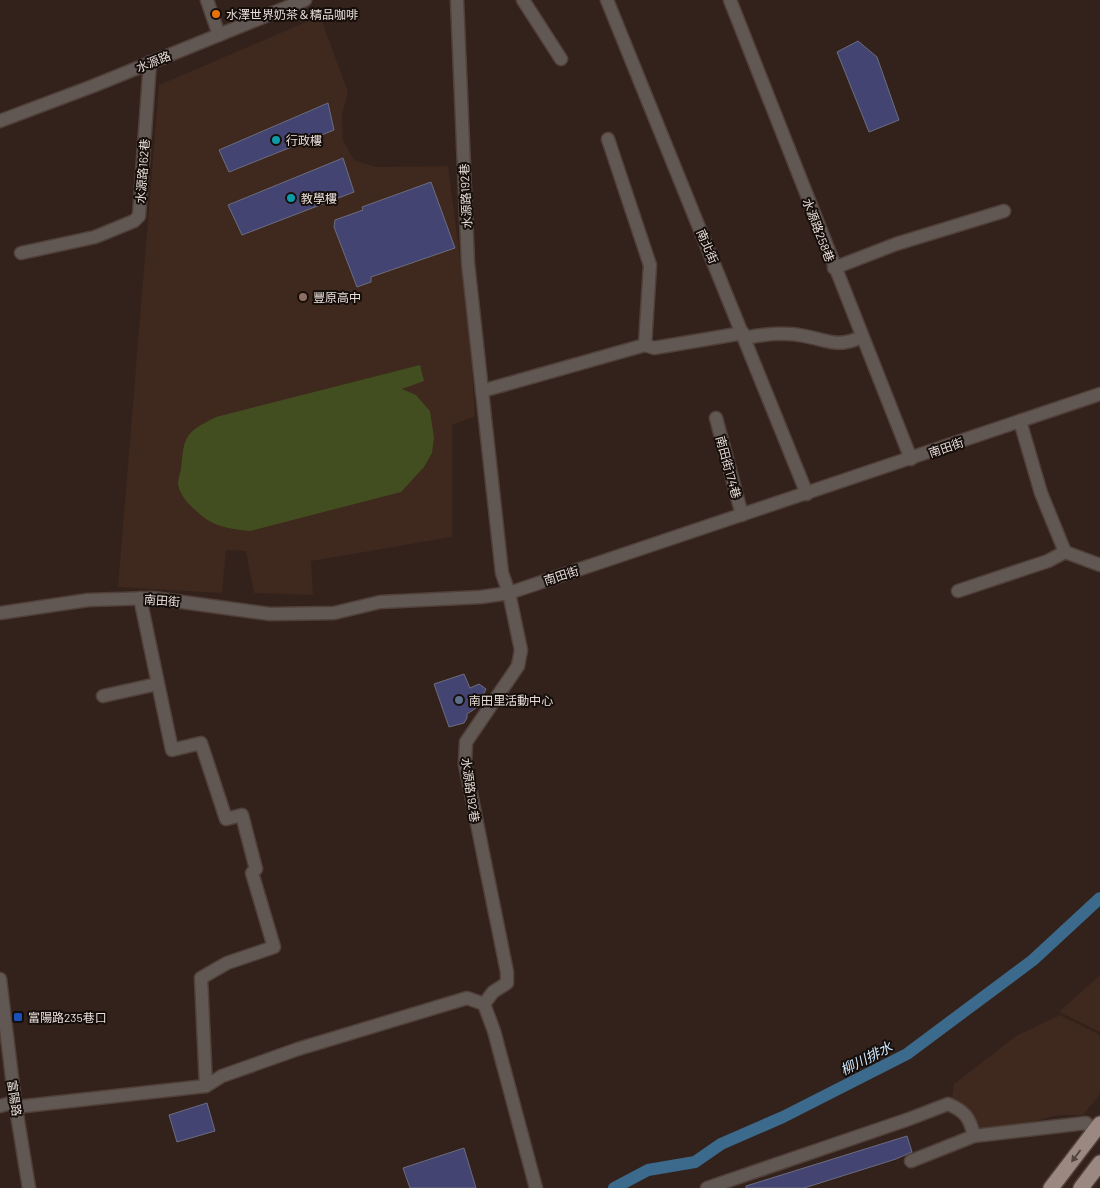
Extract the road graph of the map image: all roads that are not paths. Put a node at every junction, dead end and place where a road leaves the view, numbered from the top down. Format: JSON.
{"nodes":[{"id":1,"x":207,"y":0,"type":"edge"},
{"id":2,"x":305,"y":0,"type":"edge"},
{"id":3,"x":457,"y":0,"type":"edge"},
{"id":4,"x":523,"y":0,"type":"edge"},
{"id":5,"x":607,"y":0,"type":"edge"},
{"id":6,"x":730,"y":0,"type":"edge"},
{"id":7,"x":272,"y":6,"type":"edge"},
{"id":8,"x":219,"y":35,"type":"junction"},
{"id":9,"x":561,"y":59,"type":"dead end"},
{"id":10,"x":150,"y":62,"type":"junction"},
{"id":11,"x":0,"y":121,"type":"edge"},
{"id":12,"x":608,"y":139,"type":"dead end"},
{"id":13,"x":1004,"y":211,"type":"dead end"},
{"id":14,"x":21,"y":253,"type":"dead end"},
{"id":15,"x":834,"y":268,"type":"junction"},
{"id":16,"x":744,"y":336,"type":"junction"},
{"id":17,"x":862,"y":337,"type":"junction"},
{"id":18,"x":645,"y":344,"type":"junction"},
{"id":19,"x":482,"y":392,"type":"junction"},
{"id":20,"x":1100,"y":394,"type":"edge"},
{"id":21,"x":716,"y":418,"type":"dead end"},
{"id":22,"x":1020,"y":421,"type":"junction"},
{"id":23,"x":911,"y":459,"type":"junction"},
{"id":24,"x":807,"y":494,"type":"junction"},
{"id":25,"x":742,"y":515,"type":"junction"},
{"id":26,"x":1065,"y":552,"type":"junction"},
{"id":27,"x":1100,"y":565,"type":"edge"},
{"id":28,"x":958,"y":591,"type":"dead end"},
{"id":29,"x":509,"y":593,"type":"junction"},
{"id":30,"x":140,"y":598,"type":"junction"},
{"id":31,"x":0,"y":613,"type":"edge"},
{"id":32,"x":157,"y":684,"type":"junction"},
{"id":33,"x":103,"y":696,"type":"dead end"},
{"id":34,"x":0,"y":979,"type":"edge"},
{"id":35,"x":484,"y":1004,"type":"junction"},
{"id":36,"x":206,"y":1086,"type":"junction"},
{"id":37,"x":16,"y":1105,"type":"junction"},
{"id":38,"x":0,"y":1106,"type":"edge"},
{"id":39,"x":1097,"y":1128,"type":"edge"},
{"id":40,"x":974,"y":1136,"type":"junction"},
{"id":41,"x":911,"y":1162,"type":"dead end"},
{"id":42,"x":1100,"y":1163,"type":"edge"},
{"id":43,"x":29,"y":1188,"type":"edge"},
{"id":44,"x":536,"y":1188,"type":"edge"},
{"id":45,"x":707,"y":1188,"type":"edge"},
{"id":46,"x":1051,"y":1188,"type":"edge"},
{"id":47,"x":1081,"y":1188,"type":"edge"}],
"edges":[{"from":1,"to":8,"type":"street"},
{"from":2,"to":7,"type":"street","name":"水源路"},
{"from":3,"to":19,"type":"street","name":"水源路192巷"},
{"from":4,"to":9,"type":"street"},
{"from":5,"to":16,"type":"street","name":"南北街"},
{"from":6,"to":15,"type":"street","name":"水源路258巷"},
{"from":7,"to":8,"type":"street","name":"水源路"},
{"from":8,"to":10,"type":"street","name":"水源路"},
{"from":10,"to":11,"type":"street","name":"水源路"},
{"from":10,"to":14,"type":"street","name":"水源路162巷"},
{"from":12,"to":18,"type":"street"},
{"from":13,"to":15,"type":"street"},
{"from":15,"to":17,"type":"street","name":"水源路258巷"},
{"from":16,"to":17,"type":"street"},
{"from":16,"to":18,"type":"street"},
{"from":16,"to":24,"type":"street","name":"南北街"},
{"from":17,"to":23,"type":"street","name":"水源路258巷"},
{"from":18,"to":19,"type":"street"},
{"from":19,"to":29,"type":"street","name":"水源路192巷"},
{"from":20,"to":22,"type":"street","name":"南田街"},
{"from":21,"to":25,"type":"street","name":"南田街174巷"},
{"from":22,"to":23,"type":"street","name":"南田街"},
{"from":22,"to":26,"type":"street"},
{"from":23,"to":24,"type":"street","name":"南田街"},
{"from":24,"to":25,"type":"street","name":"南田街"},
{"from":25,"to":29,"type":"street","name":"南田街"},
{"from":26,"to":27,"type":"street"},
{"from":26,"to":28,"type":"street"},
{"from":29,"to":30,"type":"street","name":"南田街"},
{"from":29,"to":35,"type":"street","name":"水源路192巷"},
{"from":30,"to":31,"type":"street","name":"南田街"},
{"from":30,"to":32,"type":"street"},
{"from":32,"to":33,"type":"street"},
{"from":32,"to":36,"type":"street"},
{"from":34,"to":37,"type":"street","name":"富陽路"},
{"from":35,"to":36,"type":"street"},
{"from":35,"to":44,"type":"street"},
{"from":36,"to":37,"type":"street"},
{"from":37,"to":38,"type":"street"},
{"from":37,"to":43,"type":"street","name":"富陽路"},
{"from":39,"to":40,"type":"street"},
{"from":39,"to":46,"type":"main road","one_way":true},
{"from":40,"to":41,"type":"street"},
{"from":40,"to":45,"type":"street"},
{"from":42,"to":47,"type":"main road"}]}
